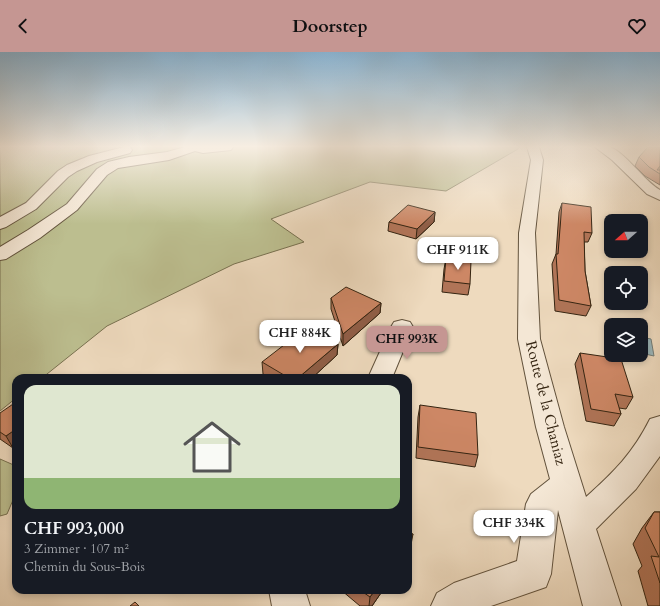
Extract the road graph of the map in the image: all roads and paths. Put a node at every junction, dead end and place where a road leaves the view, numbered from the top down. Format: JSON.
{"nodes":[{"id":1,"x":65,"y":173,"type":"edge"},
{"id":2,"x":101,"y":173,"type":"edge"},
{"id":3,"x":535,"y":173,"type":"edge"},
{"id":4,"x":632,"y":173,"type":"edge"},
{"id":5,"x":660,"y":196,"type":"edge"},
{"id":6,"x":0,"y":224,"type":"edge"},
{"id":7,"x":0,"y":255,"type":"edge"},
{"id":8,"x":402,"y":327,"type":"dead end"},
{"id":9,"x":382,"y":374,"type":"edge"},
{"id":10,"x":660,"y":426,"type":"edge"},
{"id":11,"x":566,"y":484,"type":"junction"},
{"id":12,"x":579,"y":524,"type":"junction"},
{"id":13,"x":288,"y":594,"type":"edge"},
{"id":14,"x":291,"y":606,"type":"edge"},
{"id":15,"x":450,"y":606,"type":"edge"},
{"id":16,"x":602,"y":606,"type":"edge"}],
"edges":[{"from":1,"to":6,"type":"street"},
{"from":2,"to":7,"type":"street"},
{"from":3,"to":11,"type":"street","name":"Route de la Chaniaz"},
{"from":4,"to":5,"type":"street"},
{"from":8,"to":9,"type":"street"},
{"from":10,"to":12,"type":"street"},
{"from":11,"to":12,"type":"street","name":"Route de la Chaniaz"},
{"from":11,"to":15,"type":"street"},
{"from":12,"to":16,"type":"street","name":"Route de la Chaniaz"},
{"from":13,"to":14,"type":"street"}]}
